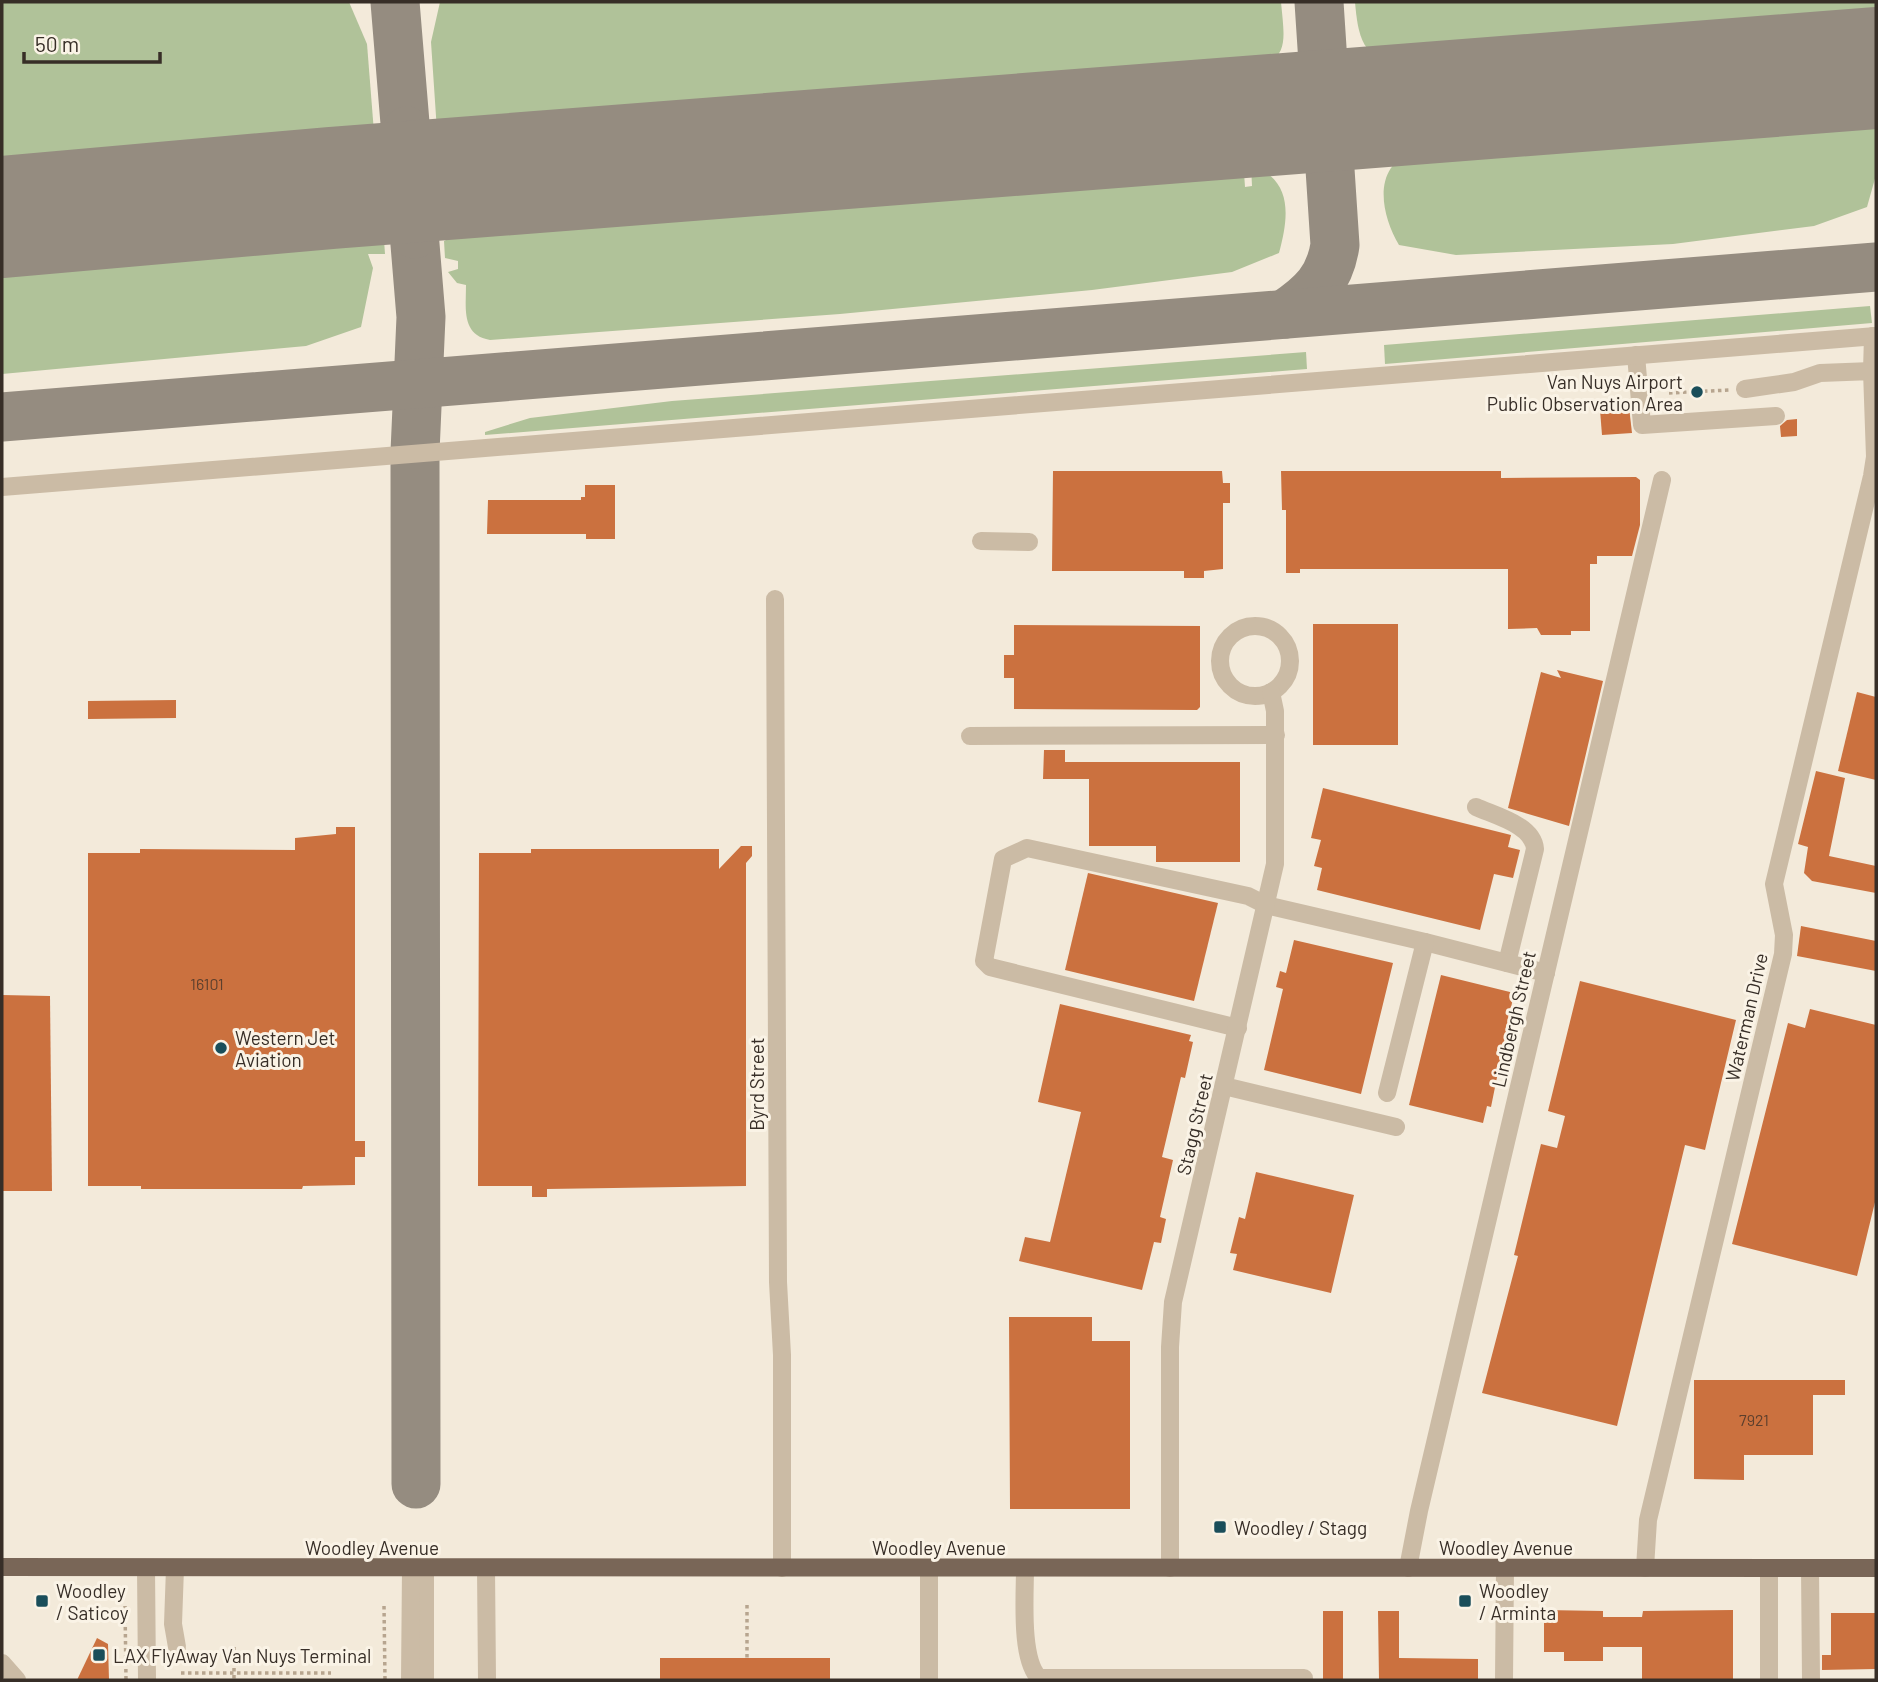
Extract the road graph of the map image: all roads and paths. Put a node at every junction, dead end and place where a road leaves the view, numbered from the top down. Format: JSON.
{"nodes":[{"id":1,"x":1875,"y":336,"type":"edge"},
{"id":2,"x":1636,"y":355,"type":"junction"},
{"id":3,"x":1872,"y":372,"type":"junction"},
{"id":4,"x":1745,"y":388,"type":"joint"},
{"id":5,"x":1669,"y":393,"type":"dead end"},
{"id":6,"x":1776,"y":416,"type":"dead end"},
{"id":7,"x":1662,"y":480,"type":"dead end"},
{"id":8,"x":2,"y":487,"type":"edge"},
{"id":9,"x":981,"y":541,"type":"dead end"},
{"id":10,"x":1029,"y":542,"type":"dead end"},
{"id":11,"x":775,"y":599,"type":"dead end"},
{"id":12,"x":1271,"y":692,"type":"dead end"},
{"id":13,"x":1276,"y":735,"type":"junction"},
{"id":14,"x":970,"y":736,"type":"dead end"},
{"id":15,"x":1476,"y":807,"type":"dead end"},
{"id":16,"x":1266,"y":905,"type":"junction"},
{"id":17,"x":1425,"y":942,"type":"junction"},
{"id":18,"x":1507,"y":963,"type":"junction"},
{"id":19,"x":1546,"y":973,"type":"junction"},
{"id":20,"x":1238,"y":1028,"type":"junction"},
{"id":21,"x":1224,"y":1086,"type":"junction"},
{"id":22,"x":1387,"y":1093,"type":"dead end"},
{"id":23,"x":1396,"y":1127,"type":"dead end"},
{"id":24,"x":2,"y":1567,"type":"edge"},
{"id":25,"x":146,"y":1568,"type":"junction"},
{"id":26,"x":175,"y":1568,"type":"junction"},
{"id":27,"x":418,"y":1568,"type":"junction"},
{"id":28,"x":486,"y":1568,"type":"junction"},
{"id":29,"x":782,"y":1568,"type":"junction"},
{"id":30,"x":929,"y":1568,"type":"junction"},
{"id":31,"x":1025,"y":1568,"type":"junction"},
{"id":32,"x":1170,"y":1568,"type":"junction"},
{"id":33,"x":1408,"y":1568,"type":"junction"},
{"id":34,"x":1506,"y":1568,"type":"junction"},
{"id":35,"x":1645,"y":1568,"type":"junction"},
{"id":36,"x":1769,"y":1568,"type":"junction"},
{"id":37,"x":1810,"y":1568,"type":"junction"},
{"id":38,"x":1876,"y":1568,"type":"edge"},
{"id":39,"x":747,"y":1605,"type":"dead end"},
{"id":40,"x":125,"y":1606,"type":"dead end"},
{"id":41,"x":384,"y":1606,"type":"dead end"},
{"id":42,"x":177,"y":1647,"type":"dead end"},
{"id":43,"x":234,"y":1647,"type":"dead end"},
{"id":44,"x":747,"y":1658,"type":"dead end"},
{"id":45,"x":2,"y":1663,"type":"edge"},
{"id":46,"x":181,"y":1673,"type":"dead end"},
{"id":47,"x":234,"y":1673,"type":"junction"},
{"id":48,"x":331,"y":1673,"type":"dead end"},
{"id":49,"x":1304,"y":1678,"type":"dead end"},
{"id":50,"x":1039,"y":1679,"type":"edge"},
{"id":51,"x":18,"y":1680,"type":"edge"},
{"id":52,"x":126,"y":1680,"type":"edge"},
{"id":53,"x":147,"y":1680,"type":"edge"},
{"id":54,"x":234,"y":1680,"type":"edge"},
{"id":55,"x":385,"y":1680,"type":"edge"},
{"id":56,"x":410,"y":1680,"type":"edge"},
{"id":57,"x":425,"y":1680,"type":"edge"},
{"id":58,"x":487,"y":1680,"type":"edge"},
{"id":59,"x":929,"y":1680,"type":"edge"},
{"id":60,"x":1504,"y":1680,"type":"edge"},
{"id":61,"x":1769,"y":1680,"type":"edge"},
{"id":62,"x":1811,"y":1680,"type":"edge"}],
"edges":[{"from":1,"to":2,"type":"street"},
{"from":1,"to":3,"type":"street","name":"Waterman Drive"},
{"from":2,"to":6,"type":"street"},
{"from":2,"to":8,"type":"street"},
{"from":3,"to":4,"type":"street"},
{"from":3,"to":35,"type":"street","name":"Waterman Drive"},
{"from":4,"to":5,"type":"path"},
{"from":7,"to":19,"type":"street","name":"Lindbergh Street"},
{"from":9,"to":10,"type":"street"},
{"from":11,"to":29,"type":"street","name":"Byrd Street"},
{"from":12,"to":13,"type":"street","name":"Stagg Street"},
{"from":13,"to":14,"type":"street"},
{"from":13,"to":16,"type":"street","name":"Stagg Street"},
{"from":15,"to":18,"type":"street"},
{"from":16,"to":17,"type":"street"},
{"from":16,"to":20,"type":"street","name":"Stagg Street"},
{"from":16,"to":20,"type":"street"},
{"from":17,"to":18,"type":"street"},
{"from":17,"to":22,"type":"street"},
{"from":18,"to":19,"type":"street"},
{"from":19,"to":33,"type":"street","name":"Lindbergh Street"},
{"from":20,"to":21,"type":"street","name":"Stagg Street"},
{"from":21,"to":23,"type":"street"},
{"from":21,"to":32,"type":"street","name":"Stagg Street"},
{"from":24,"to":25,"type":"main road","name":"Woodley Avenue"},
{"from":25,"to":26,"type":"main road","name":"Woodley Avenue"},
{"from":25,"to":53,"type":"street"},
{"from":26,"to":27,"type":"main road","name":"Woodley Avenue"},
{"from":26,"to":42,"type":"street"},
{"from":27,"to":28,"type":"main road","name":"Woodley Avenue"},
{"from":27,"to":56,"type":"street"},
{"from":27,"to":57,"type":"street"},
{"from":28,"to":29,"type":"main road","name":"Woodley Avenue"},
{"from":28,"to":58,"type":"street"},
{"from":29,"to":30,"type":"main road","name":"Woodley Avenue"},
{"from":30,"to":31,"type":"main road","name":"Woodley Avenue"},
{"from":30,"to":59,"type":"street"},
{"from":31,"to":32,"type":"main road","name":"Woodley Avenue"},
{"from":31,"to":50,"type":"street"},
{"from":32,"to":33,"type":"main road","name":"Woodley Avenue"},
{"from":33,"to":34,"type":"main road","name":"Woodley Avenue"},
{"from":34,"to":35,"type":"main road","name":"Woodley Avenue"},
{"from":34,"to":60,"type":"street"},
{"from":35,"to":36,"type":"main road","name":"Woodley Avenue"},
{"from":36,"to":37,"type":"main road","name":"Woodley Avenue"},
{"from":36,"to":61,"type":"street"},
{"from":37,"to":38,"type":"main road","name":"Woodley Avenue"},
{"from":37,"to":62,"type":"street"},
{"from":39,"to":44,"type":"path"},
{"from":40,"to":52,"type":"path"},
{"from":41,"to":55,"type":"path"},
{"from":43,"to":47,"type":"path"},
{"from":45,"to":51,"type":"street"},
{"from":46,"to":47,"type":"path"},
{"from":47,"to":48,"type":"path"},
{"from":47,"to":54,"type":"path"},
{"from":49,"to":50,"type":"street"}]}
